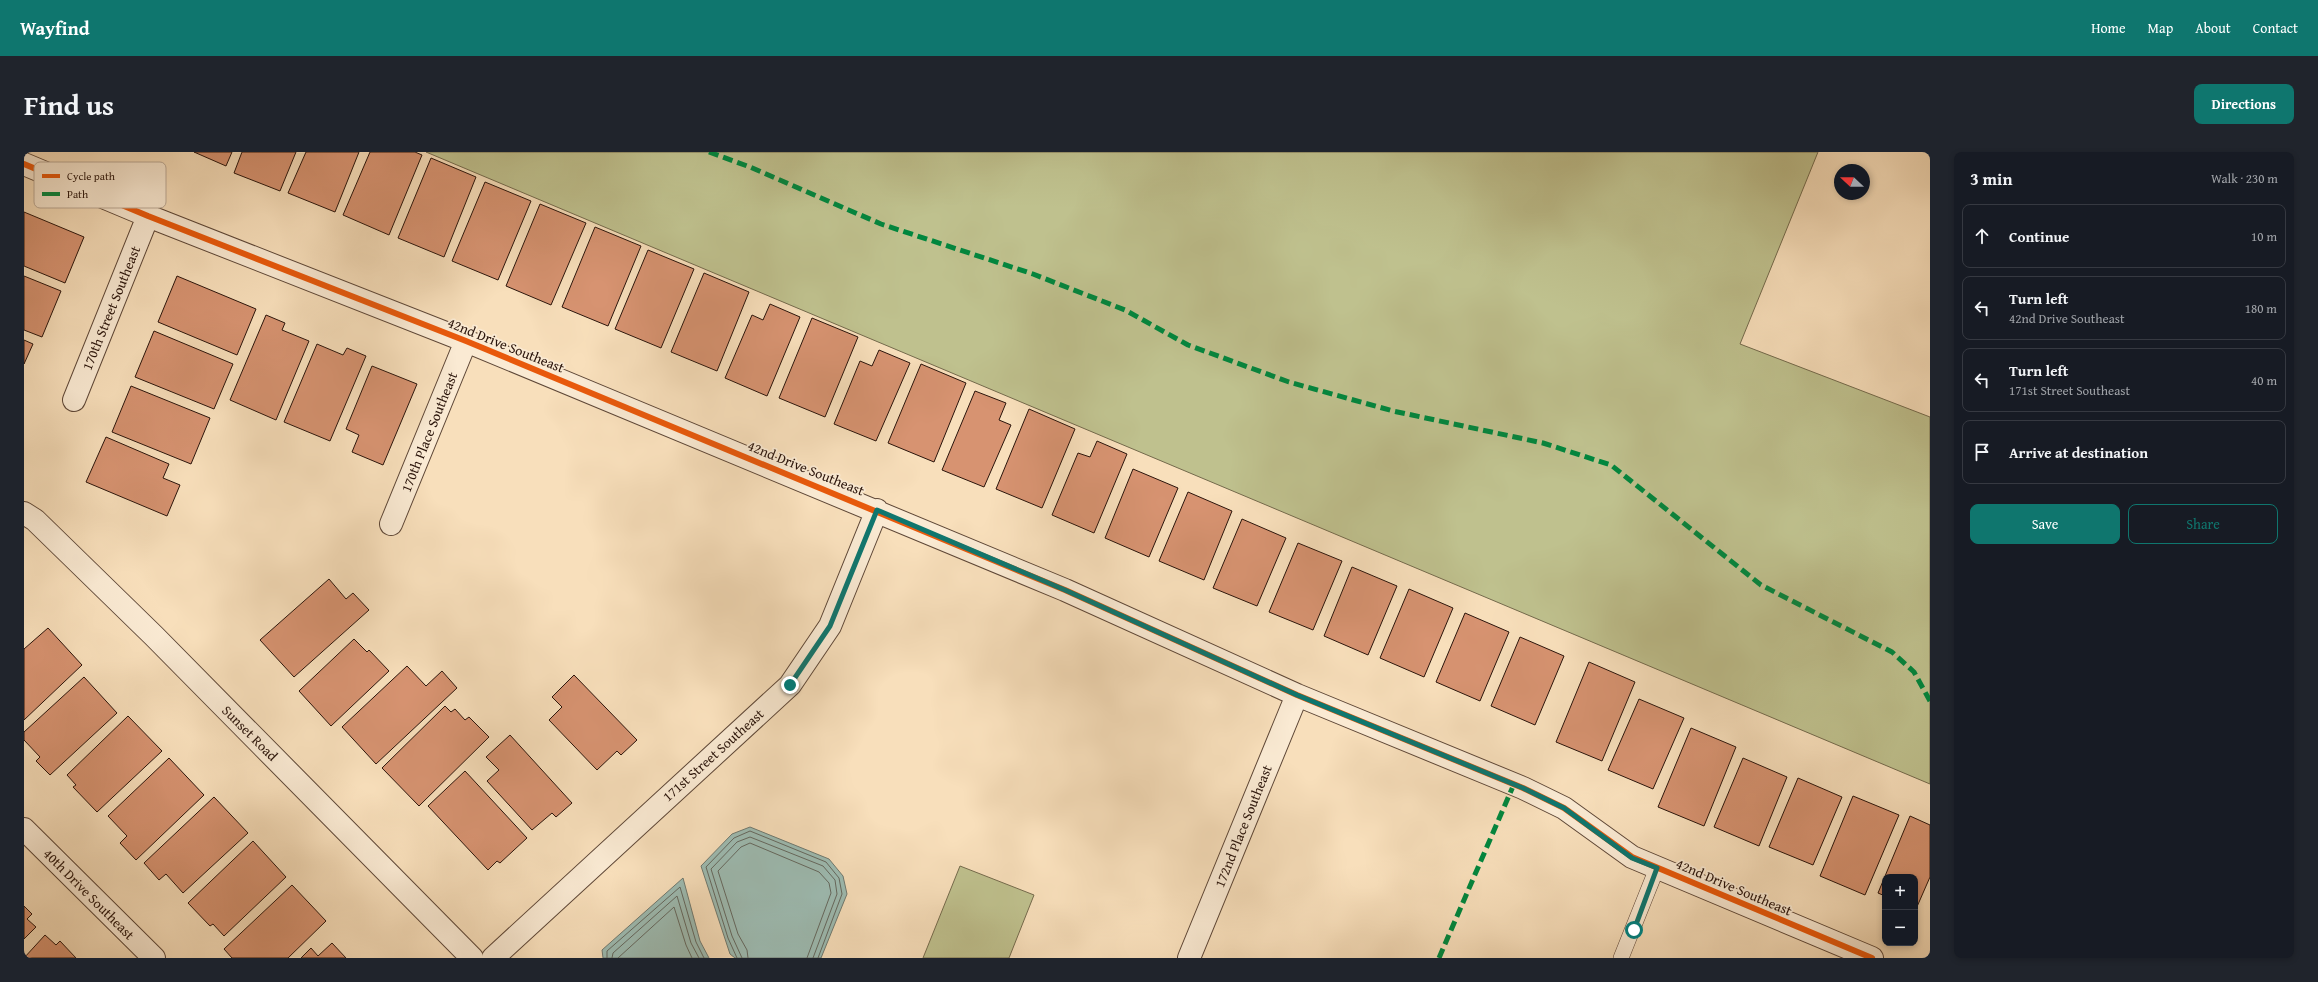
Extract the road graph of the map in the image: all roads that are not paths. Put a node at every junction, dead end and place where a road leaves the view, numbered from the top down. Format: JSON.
{"nodes":[{"id":1,"x":24,"y":164,"type":"edge"},
{"id":2,"x":34,"y":168,"type":"edge"},
{"id":3,"x":129,"y":208,"type":"edge"},
{"id":4,"x":148,"y":216,"type":"junction"},
{"id":5,"x":466,"y":341,"type":"junction"},
{"id":6,"x":74,"y":400,"type":"dead end"},
{"id":7,"x":877,"y":510,"type":"junction"},
{"id":8,"x":24,"y":513,"type":"edge"},
{"id":9,"x":391,"y":524,"type":"dead end"},
{"id":10,"x":1297,"y":695,"type":"junction"},
{"id":11,"x":24,"y":829,"type":"edge"},
{"id":12,"x":1657,"y":868,"type":"junction"},
{"id":13,"x":154,"y":958,"type":"edge"},
{"id":14,"x":472,"y":958,"type":"edge"},
{"id":15,"x":493,"y":958,"type":"edge"},
{"id":16,"x":1189,"y":958,"type":"edge"},
{"id":17,"x":1622,"y":958,"type":"edge"},
{"id":18,"x":1872,"y":958,"type":"edge"}],
"edges":[{"from":1,"to":2,"type":"street","name":"42nd Drive Southeast"},
{"from":3,"to":4,"type":"street","name":"42nd Drive Southeast"},
{"from":4,"to":5,"type":"street","name":"42nd Drive Southeast"},
{"from":4,"to":6,"type":"street","name":"170th Street Southeast"},
{"from":5,"to":7,"type":"street","name":"42nd Drive Southeast"},
{"from":5,"to":9,"type":"street","name":"170th Place Southeast"},
{"from":7,"to":10,"type":"street","name":"42nd Drive Southeast"},
{"from":7,"to":15,"type":"street","name":"171st Street Southeast"},
{"from":8,"to":14,"type":"street","name":"Sunset Road"},
{"from":10,"to":12,"type":"street","name":"42nd Drive Southeast"},
{"from":10,"to":16,"type":"street","name":"172nd Place Southeast"},
{"from":11,"to":13,"type":"street","name":"40th Drive Southeast"},
{"from":12,"to":17,"type":"lane"},
{"from":12,"to":18,"type":"street","name":"42nd Drive Southeast"}]}
